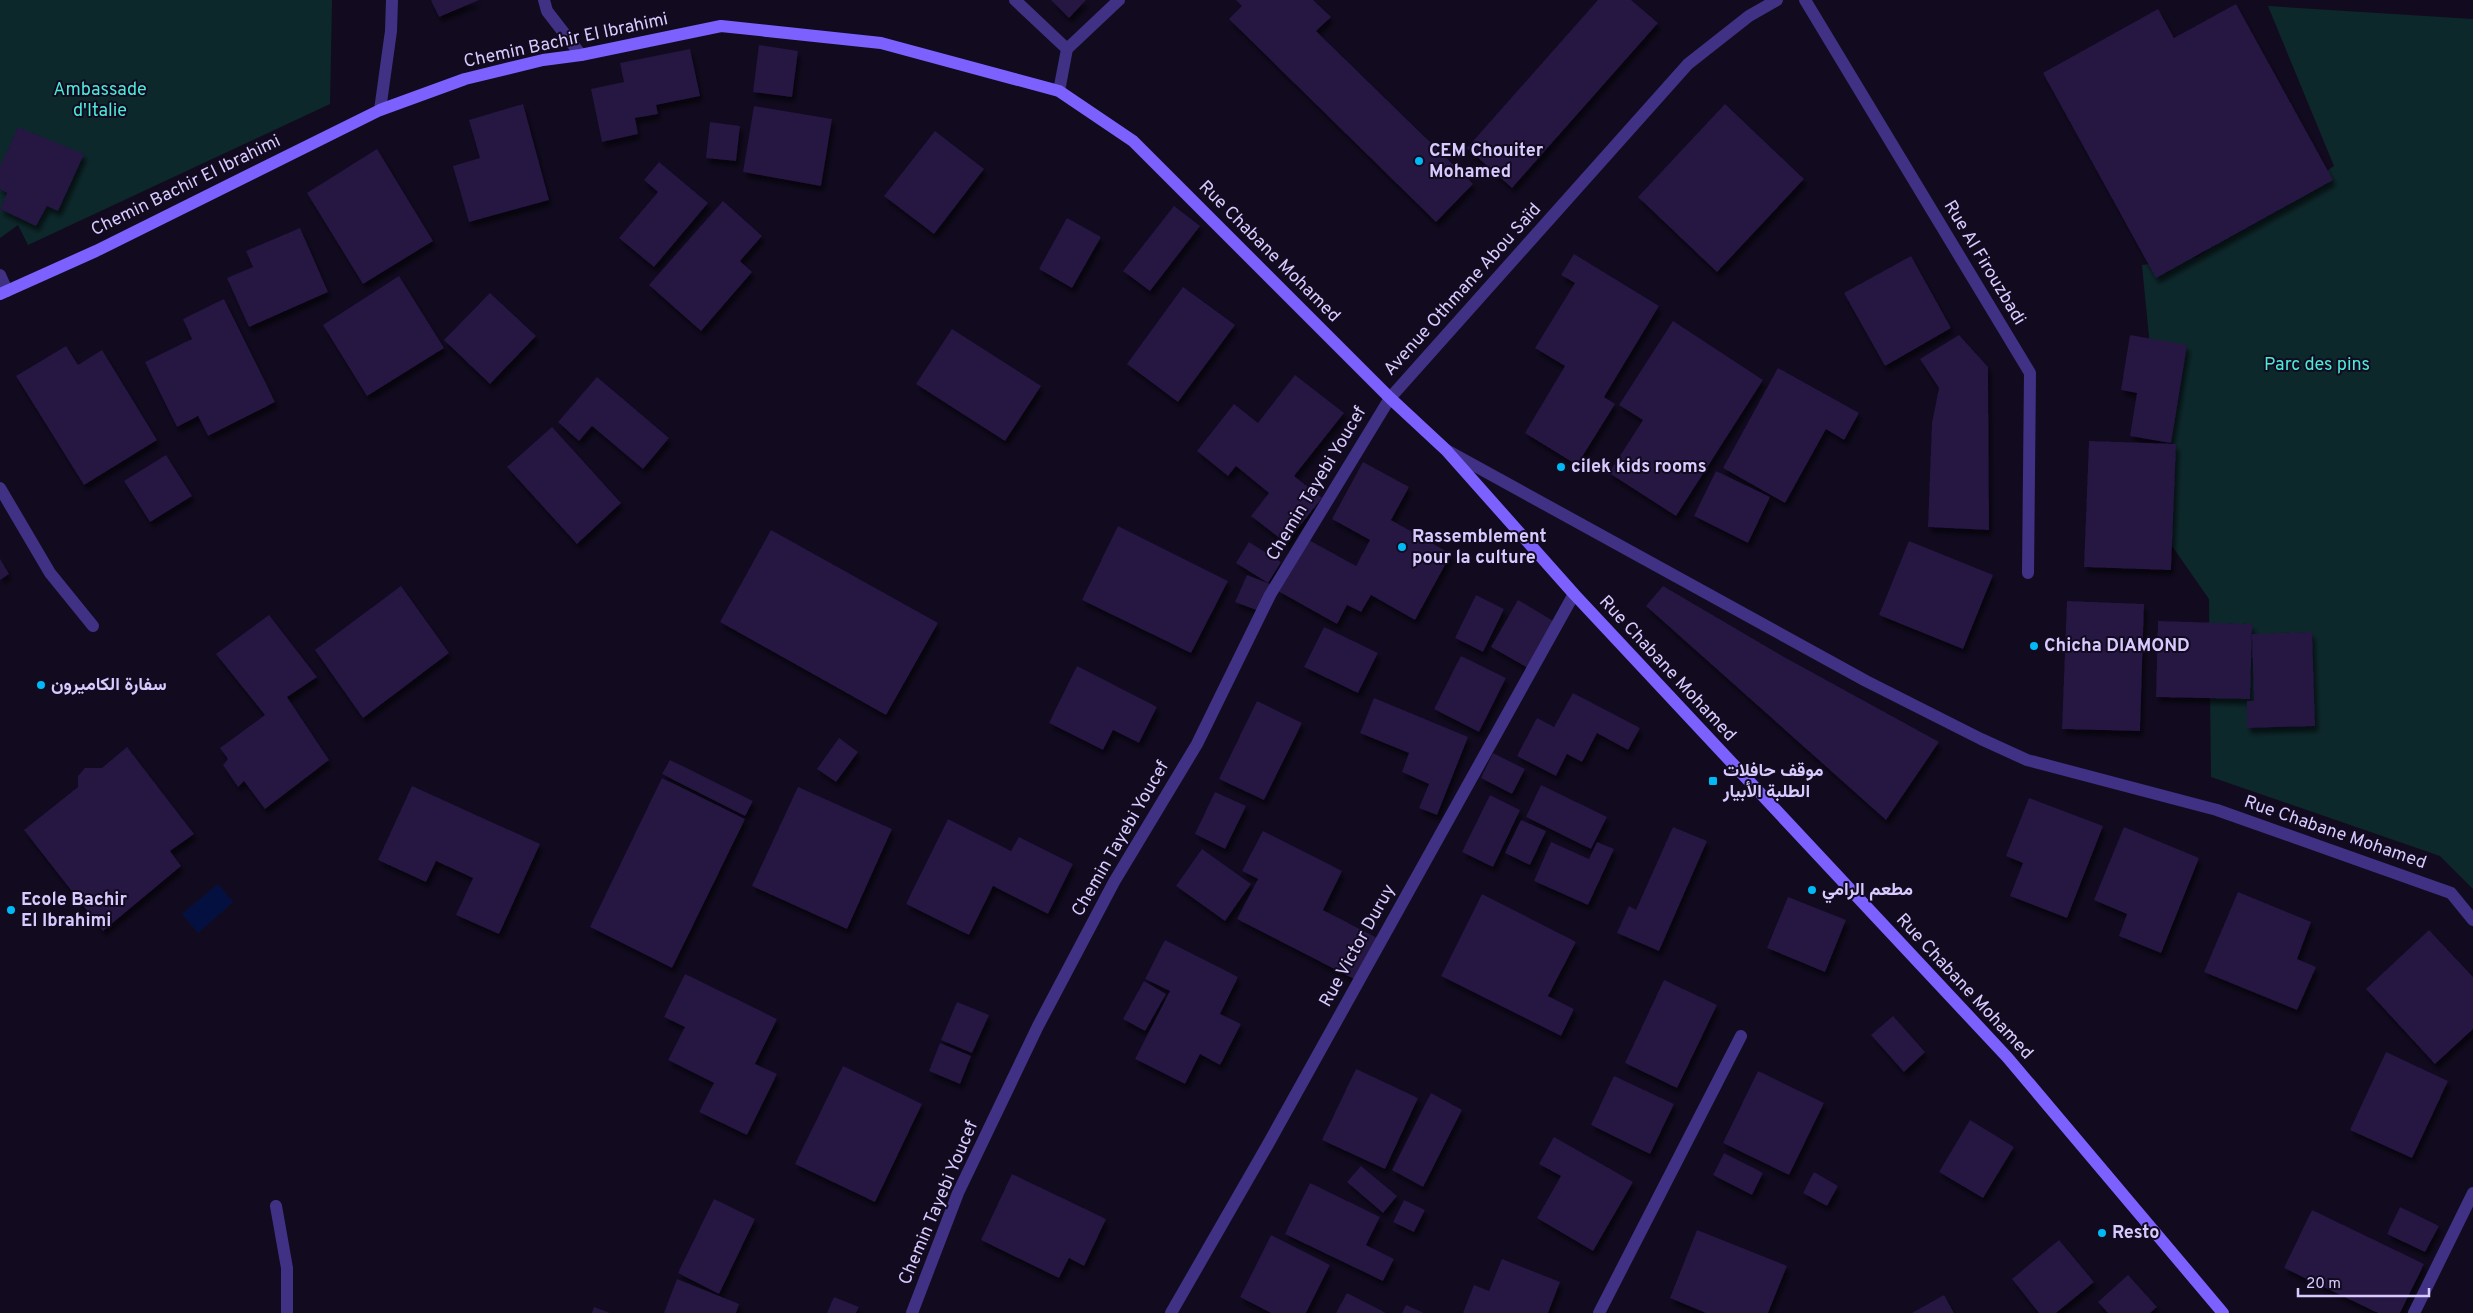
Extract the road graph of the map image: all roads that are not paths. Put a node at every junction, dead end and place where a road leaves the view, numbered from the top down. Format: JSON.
{"nodes":[{"id":1,"x":392,"y":0,"type":"edge"},
{"id":2,"x":544,"y":0,"type":"edge"},
{"id":3,"x":1014,"y":0,"type":"edge"},
{"id":4,"x":1119,"y":0,"type":"edge"},
{"id":5,"x":1777,"y":0,"type":"edge"},
{"id":6,"x":1805,"y":0,"type":"edge"},
{"id":7,"x":1067,"y":49,"type":"junction"},
{"id":8,"x":581,"y":55,"type":"junction"},
{"id":9,"x":1059,"y":91,"type":"junction"},
{"id":10,"x":380,"y":110,"type":"junction"},
{"id":11,"x":0,"y":275,"type":"edge"},
{"id":12,"x":4,"y":292,"type":"edge"},
{"id":13,"x":1390,"y":398,"type":"junction"},
{"id":14,"x":1446,"y":450,"type":"junction"},
{"id":15,"x":0,"y":488,"type":"edge"},
{"id":16,"x":2028,"y":573,"type":"dead end"},
{"id":17,"x":1574,"y":594,"type":"junction"},
{"id":18,"x":92,"y":626,"type":"dead end"},
{"id":19,"x":2473,"y":920,"type":"edge"},
{"id":20,"x":1741,"y":1036,"type":"dead end"},
{"id":21,"x":2473,"y":1193,"type":"edge"},
{"id":22,"x":276,"y":1206,"type":"dead end"},
{"id":23,"x":287,"y":1313,"type":"edge"},
{"id":24,"x":912,"y":1313,"type":"edge"},
{"id":25,"x":1171,"y":1313,"type":"edge"},
{"id":26,"x":1599,"y":1313,"type":"edge"},
{"id":27,"x":2223,"y":1313,"type":"edge"},
{"id":28,"x":2414,"y":1313,"type":"edge"}],
"edges":[{"from":1,"to":10,"type":"street"},
{"from":2,"to":8,"type":"street"},
{"from":3,"to":7,"type":"street"},
{"from":4,"to":7,"type":"street"},
{"from":5,"to":13,"type":"street","name":"Avenue Othmane Abou Saïd"},
{"from":6,"to":16,"type":"street","name":"Rue Al Firouzbadi"},
{"from":7,"to":9,"type":"street"},
{"from":8,"to":9,"type":"main road","name":"Chemin Bachir El Ibrahimi"},
{"from":8,"to":10,"type":"main road","name":"Chemin Bachir El Ibrahimi"},
{"from":9,"to":13,"type":"main road","name":"Rue Chabane Mohamed"},
{"from":10,"to":12,"type":"main road","name":"Chemin Bachir El Ibrahimi"},
{"from":11,"to":12,"type":"street"},
{"from":13,"to":14,"type":"main road","name":"Rue Chabane Mohamed"},
{"from":13,"to":24,"type":"street","name":"Chemin Tayebi Youcef"},
{"from":14,"to":17,"type":"main road","name":"Rue Chabane Mohamed"},
{"from":14,"to":19,"type":"street","name":"Rue Chabane Mohamed"},
{"from":15,"to":18,"type":"street"},
{"from":17,"to":25,"type":"street","name":"Rue Victor Duruy"},
{"from":17,"to":27,"type":"main road","name":"Rue Chabane Mohamed"},
{"from":20,"to":26,"type":"street"},
{"from":21,"to":28,"type":"street"},
{"from":22,"to":23,"type":"street"}]}
